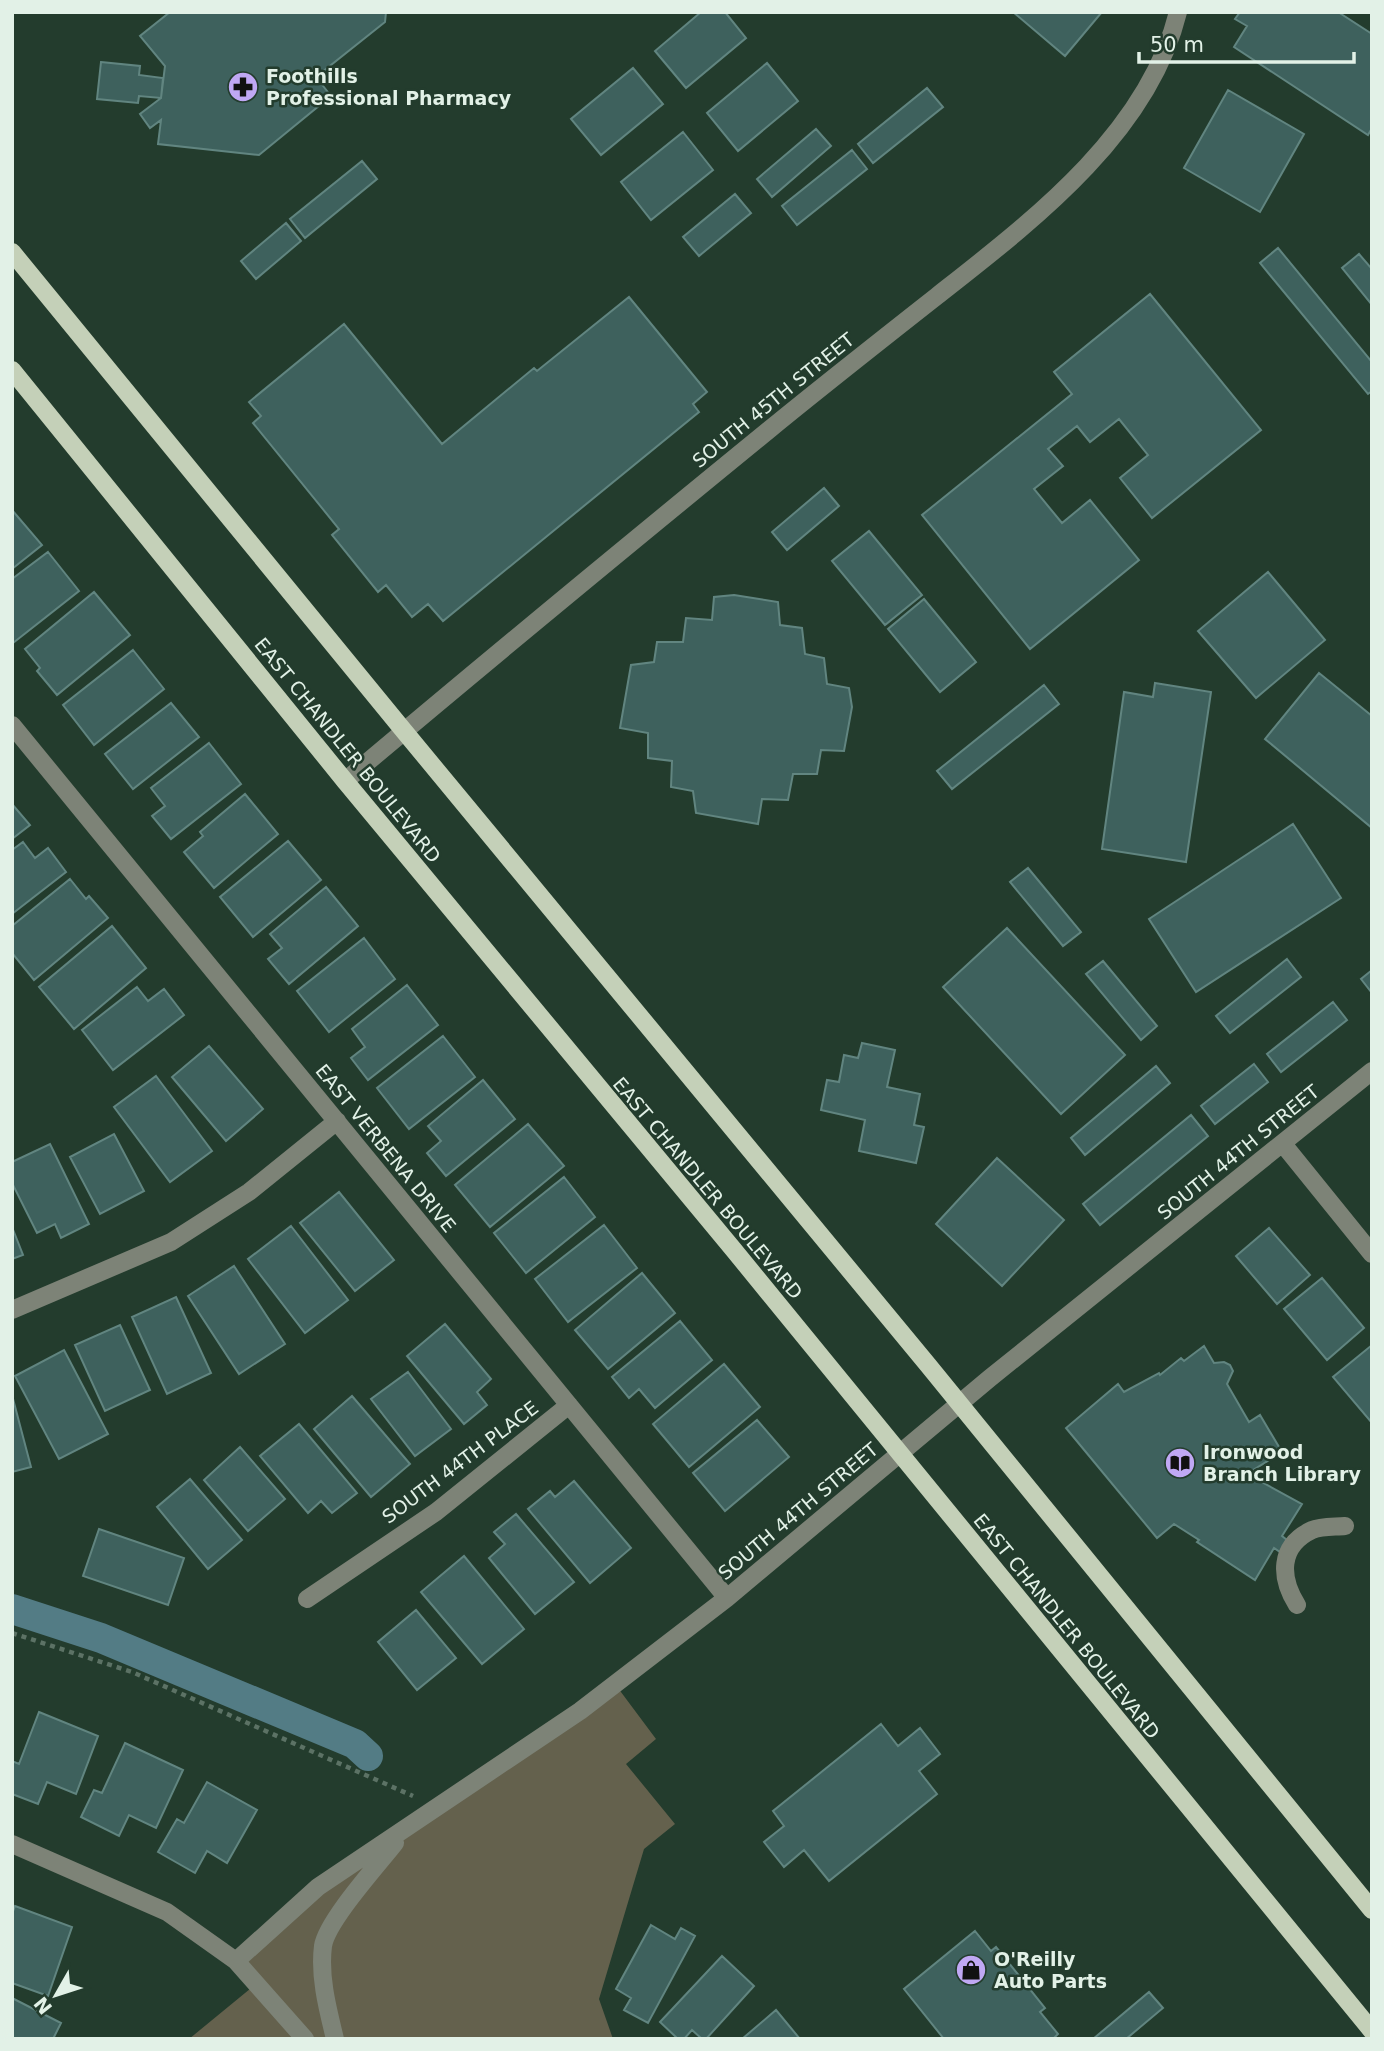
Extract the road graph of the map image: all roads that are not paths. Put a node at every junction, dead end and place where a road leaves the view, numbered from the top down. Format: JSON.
{"nodes":[{"id":1,"x":1178,"y":12,"type":"edge"},
{"id":2,"x":12,"y":252,"type":"edge"},
{"id":3,"x":12,"y":370,"type":"edge"},
{"id":4,"x":12,"y":725,"type":"edge"},
{"id":5,"x":404,"y":731,"type":"junction"},
{"id":6,"x":345,"y":780,"type":"junction"},
{"id":7,"x":1372,"y":1071,"type":"edge"},
{"id":8,"x":337,"y":1121,"type":"junction"},
{"id":9,"x":1283,"y":1144,"type":"junction"},
{"id":10,"x":1372,"y":1254,"type":"edge"},
{"id":11,"x":12,"y":1310,"type":"edge"},
{"id":12,"x":959,"y":1404,"type":"junction"},
{"id":13,"x":569,"y":1405,"type":"junction"},
{"id":14,"x":899,"y":1454,"type":"junction"},
{"id":15,"x":1345,"y":1527,"type":"dead end"},
{"id":16,"x":727,"y":1598,"type":"junction"},
{"id":17,"x":307,"y":1599,"type":"dead end"},
{"id":18,"x":1297,"y":1605,"type":"dead end"},
{"id":19,"x":405,"y":1829,"type":"junction"},
{"id":20,"x":12,"y":1844,"type":"edge"},
{"id":21,"x":1372,"y":1910,"type":"edge"},
{"id":22,"x":236,"y":1961,"type":"junction"},
{"id":23,"x":1372,"y":2031,"type":"edge"},
{"id":24,"x":305,"y":2039,"type":"edge"},
{"id":25,"x":335,"y":2039,"type":"edge"}],
"edges":[{"from":1,"to":5,"type":"street","name":"SOUTH 45TH STREET"},
{"from":2,"to":5,"type":"main road"},
{"from":3,"to":6,"type":"main road","name":"EAST CHANDLER BOULEVARD"},
{"from":4,"to":8,"type":"street","name":"EAST VERBENA DRIVE"},
{"from":5,"to":6,"type":"street","name":"SOUTH 45TH STREET"},
{"from":5,"to":12,"type":"main road"},
{"from":6,"to":14,"type":"main road","name":"EAST CHANDLER BOULEVARD"},
{"from":7,"to":9,"type":"street","name":"SOUTH 44TH STREET"},
{"from":8,"to":11,"type":"street"},
{"from":8,"to":13,"type":"street","name":"EAST VERBENA DRIVE"},
{"from":9,"to":10,"type":"street"},
{"from":9,"to":12,"type":"street","name":"SOUTH 44TH STREET"},
{"from":12,"to":14,"type":"street","name":"SOUTH 44TH STREET"},
{"from":12,"to":21,"type":"main road"},
{"from":13,"to":16,"type":"street","name":"EAST VERBENA DRIVE"},
{"from":13,"to":17,"type":"street","name":"SOUTH 44TH PLACE"},
{"from":14,"to":16,"type":"street","name":"SOUTH 44TH STREET"},
{"from":14,"to":23,"type":"main road","name":"EAST CHANDLER BOULEVARD"},
{"from":15,"to":18,"type":"street"},
{"from":16,"to":19,"type":"street","name":"SOUTH 44TH STREET"},
{"from":19,"to":22,"type":"street","name":"SOUTH 44TH STREET"},
{"from":19,"to":25,"type":"street"},
{"from":20,"to":22,"type":"street"},
{"from":22,"to":24,"type":"street"}]}
